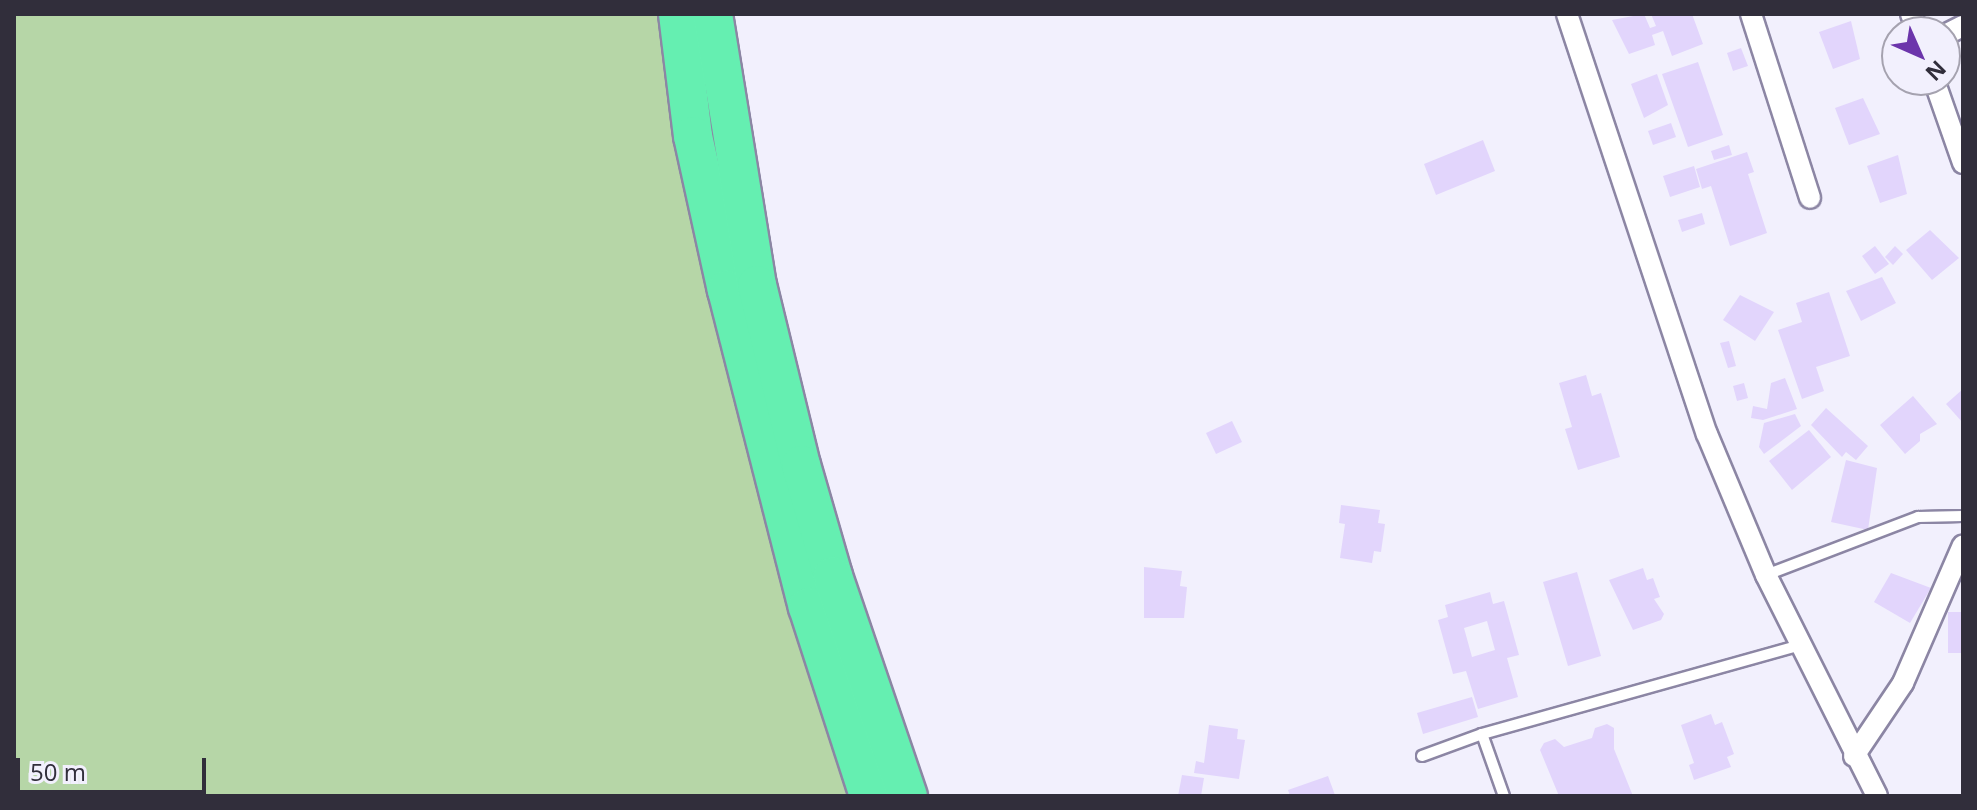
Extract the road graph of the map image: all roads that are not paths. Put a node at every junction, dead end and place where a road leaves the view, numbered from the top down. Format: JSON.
{"nodes":[{"id":1,"x":678,"y":14,"type":"edge"},
{"id":2,"x":713,"y":14,"type":"edge"},
{"id":3,"x":1567,"y":14,"type":"edge"},
{"id":4,"x":1751,"y":14,"type":"edge"},
{"id":5,"x":1940,"y":96,"type":"edge"},
{"id":6,"x":1963,"y":163,"type":"edge"},
{"id":7,"x":1810,"y":198,"type":"dead end"},
{"id":8,"x":1963,"y":516,"type":"edge"},
{"id":9,"x":1963,"y":545,"type":"edge"},
{"id":10,"x":1766,"y":575,"type":"junction"},
{"id":11,"x":1801,"y":645,"type":"junction"},
{"id":12,"x":1482,"y":734,"type":"junction"},
{"id":13,"x":1422,"y":756,"type":"dead end"},
{"id":14,"x":1854,"y":756,"type":"junction"},
{"id":15,"x":869,"y":796,"type":"edge"},
{"id":16,"x":908,"y":796,"type":"edge"},
{"id":17,"x":1504,"y":796,"type":"edge"},
{"id":18,"x":1877,"y":796,"type":"edge"}],
"edges":[{"from":1,"to":15,"type":"highway"},
{"from":2,"to":16,"type":"highway"},
{"from":3,"to":10,"type":"street"},
{"from":4,"to":7,"type":"street"},
{"from":5,"to":6,"type":"street"},
{"from":8,"to":10,"type":"lane"},
{"from":9,"to":14,"type":"street"},
{"from":10,"to":11,"type":"street"},
{"from":11,"to":12,"type":"lane"},
{"from":11,"to":14,"type":"street"},
{"from":12,"to":13,"type":"lane"},
{"from":12,"to":17,"type":"lane"},
{"from":14,"to":18,"type":"street"}]}
